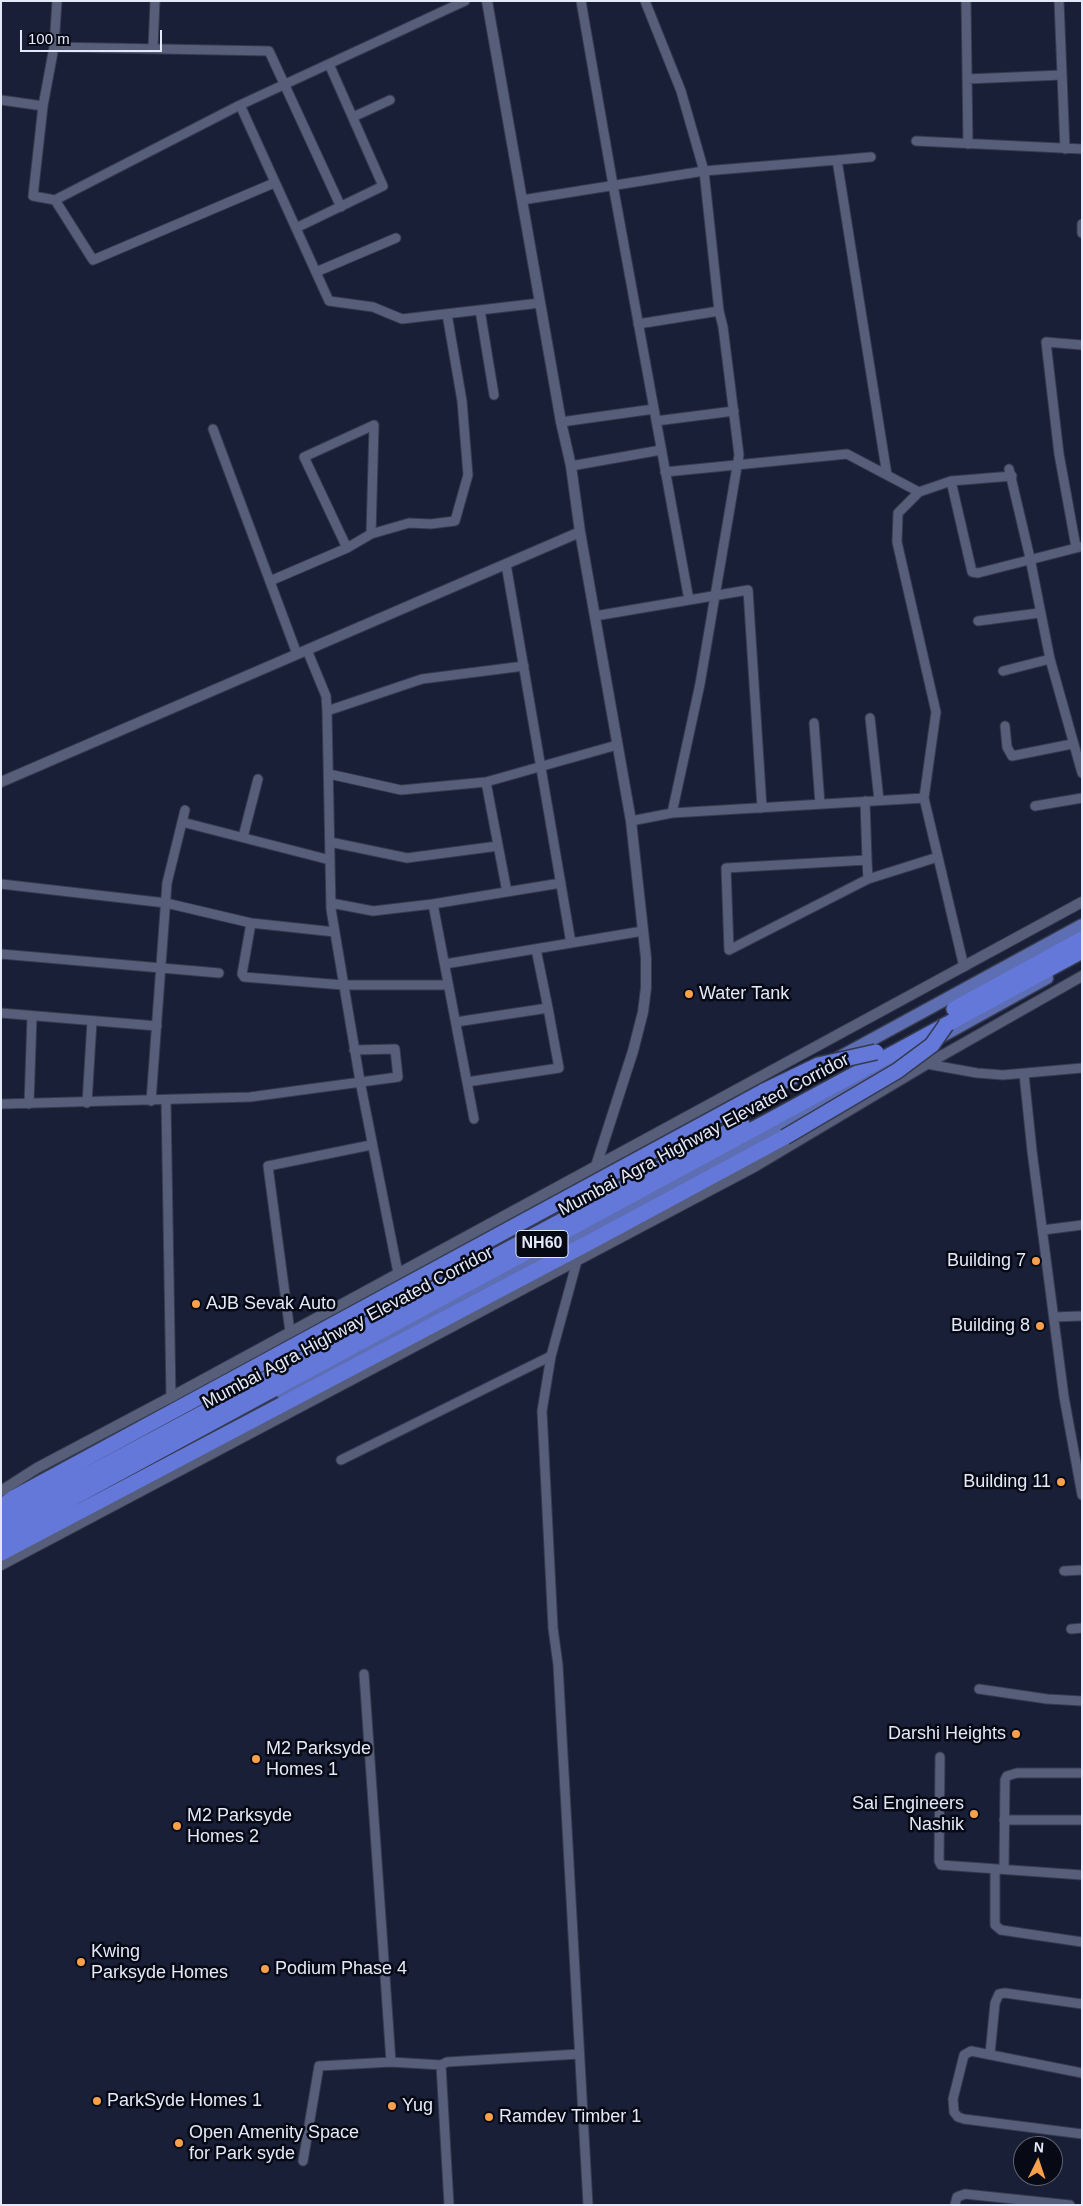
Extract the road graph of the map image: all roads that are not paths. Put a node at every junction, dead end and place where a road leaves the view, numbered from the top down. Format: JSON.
{"nodes":[{"id":1,"x":57,"y":1,"type":"edge"},
{"id":2,"x":155,"y":1,"type":"edge"},
{"id":3,"x":465,"y":1,"type":"edge"},
{"id":4,"x":487,"y":1,"type":"edge"},
{"id":5,"x":581,"y":1,"type":"edge"},
{"id":6,"x":645,"y":1,"type":"edge"},
{"id":7,"x":966,"y":1,"type":"edge"},
{"id":8,"x":1060,"y":1,"type":"edge"},
{"id":9,"x":54,"y":47,"type":"junction"},
{"id":10,"x":153,"y":48,"type":"junction"},
{"id":11,"x":329,"y":64,"type":"junction"},
{"id":12,"x":1062,"y":75,"type":"junction"},
{"id":13,"x":967,"y":78,"type":"junction"},
{"id":14,"x":284,"y":85,"type":"junction"},
{"id":15,"x":1,"y":100,"type":"edge"},
{"id":16,"x":390,"y":100,"type":"dead end"},
{"id":17,"x":43,"y":106,"type":"junction"},
{"id":18,"x":240,"y":106,"type":"junction"},
{"id":19,"x":352,"y":117,"type":"junction"},
{"id":20,"x":916,"y":141,"type":"dead end"},
{"id":21,"x":968,"y":144,"type":"junction"},
{"id":22,"x":1065,"y":149,"type":"junction"},
{"id":23,"x":1082,"y":149,"type":"edge"},
{"id":24,"x":872,"y":157,"type":"dead end"},
{"id":25,"x":838,"y":160,"type":"junction"},
{"id":26,"x":704,"y":171,"type":"junction"},
{"id":27,"x":274,"y":183,"type":"junction"},
{"id":28,"x":613,"y":185,"type":"junction"},
{"id":29,"x":55,"y":200,"type":"junction"},
{"id":30,"x":522,"y":200,"type":"junction"},
{"id":31,"x":341,"y":207,"type":"junction"},
{"id":32,"x":1082,"y":224,"type":"edge"},
{"id":33,"x":296,"y":228,"type":"junction"},
{"id":34,"x":1082,"y":233,"type":"edge"},
{"id":35,"x":396,"y":238,"type":"dead end"},
{"id":36,"x":316,"y":272,"type":"junction"},
{"id":37,"x":540,"y":303,"type":"junction"},
{"id":38,"x":480,"y":310,"type":"junction"},
{"id":39,"x":719,"y":311,"type":"junction"},
{"id":40,"x":447,"y":314,"type":"junction"},
{"id":41,"x":638,"y":324,"type":"junction"},
{"id":42,"x":1082,"y":344,"type":"edge"},
{"id":43,"x":494,"y":396,"type":"dead end"},
{"id":44,"x":654,"y":409,"type":"junction"},
{"id":45,"x":734,"y":410,"type":"junction"},
{"id":46,"x":656,"y":421,"type":"junction"},
{"id":47,"x":560,"y":422,"type":"junction"},
{"id":48,"x":213,"y":429,"type":"dead end"},
{"id":49,"x":661,"y":450,"type":"junction"},
{"id":50,"x":738,"y":463,"type":"junction"},
{"id":51,"x":571,"y":466,"type":"junction"},
{"id":52,"x":665,"y":472,"type":"junction"},
{"id":53,"x":887,"y":475,"type":"junction"},
{"id":54,"x":951,"y":482,"type":"junction"},
{"id":55,"x":919,"y":492,"type":"junction"},
{"id":56,"x":580,"y":532,"type":"junction"},
{"id":57,"x":371,"y":534,"type":"junction"},
{"id":58,"x":1079,"y":547,"type":"edge"},
{"id":59,"x":348,"y":548,"type":"junction"},
{"id":60,"x":1030,"y":558,"type":"junction"},
{"id":61,"x":506,"y":564,"type":"junction"},
{"id":62,"x":270,"y":581,"type":"junction"},
{"id":63,"x":717,"y":595,"type":"junction"},
{"id":64,"x":689,"y":600,"type":"junction"},
{"id":65,"x":1040,"y":613,"type":"junction"},
{"id":66,"x":595,"y":616,"type":"junction"},
{"id":67,"x":978,"y":621,"type":"dead end"},
{"id":68,"x":302,"y":652,"type":"junction"},
{"id":69,"x":1050,"y":659,"type":"junction"},
{"id":70,"x":524,"y":666,"type":"junction"},
{"id":71,"x":1002,"y":671,"type":"dead end"},
{"id":72,"x":327,"y":711,"type":"junction"},
{"id":73,"x":870,"y":718,"type":"dead end"},
{"id":74,"x":814,"y":723,"type":"dead end"},
{"id":75,"x":1005,"y":726,"type":"dead end"},
{"id":76,"x":1072,"y":744,"type":"junction"},
{"id":77,"x":617,"y":745,"type":"junction"},
{"id":78,"x":541,"y":767,"type":"junction"},
{"id":79,"x":1082,"y":773,"type":"edge"},
{"id":80,"x":329,"y":774,"type":"junction"},
{"id":81,"x":258,"y":779,"type":"dead end"},
{"id":82,"x":1,"y":782,"type":"edge"},
{"id":83,"x":486,"y":782,"type":"junction"},
{"id":84,"x":924,"y":798,"type":"junction"},
{"id":85,"x":1082,"y":798,"type":"edge"},
{"id":86,"x":879,"y":800,"type":"junction"},
{"id":87,"x":865,"y":801,"type":"junction"},
{"id":88,"x":820,"y":804,"type":"junction"},
{"id":89,"x":1035,"y":806,"type":"dead end"},
{"id":90,"x":762,"y":808,"type":"junction"},
{"id":91,"x":185,"y":810,"type":"dead end"},
{"id":92,"x":672,"y":813,"type":"junction"},
{"id":93,"x":631,"y":821,"type":"junction"},
{"id":94,"x":182,"y":822,"type":"junction"},
{"id":95,"x":243,"y":838,"type":"junction"},
{"id":96,"x":330,"y":842,"type":"junction"},
{"id":97,"x":498,"y":846,"type":"junction"},
{"id":98,"x":938,"y":857,"type":"junction"},
{"id":99,"x":330,"y":860,"type":"junction"},
{"id":100,"x":867,"y":860,"type":"junction"},
{"id":101,"x":868,"y":879,"type":"junction"},
{"id":102,"x":561,"y":883,"type":"junction"},
{"id":103,"x":1,"y":884,"type":"edge"},
{"id":104,"x":507,"y":892,"type":"junction"},
{"id":105,"x":1082,"y":902,"type":"edge"},
{"id":106,"x":166,"y":903,"type":"junction"},
{"id":107,"x":331,"y":903,"type":"junction"},
{"id":108,"x":433,"y":904,"type":"junction"},
{"id":109,"x":251,"y":923,"type":"junction"},
{"id":110,"x":1082,"y":925,"type":"edge"},
{"id":111,"x":643,"y":931,"type":"junction"},
{"id":112,"x":336,"y":932,"type":"junction"},
{"id":113,"x":1082,"y":938,"type":"edge"},
{"id":114,"x":571,"y":943,"type":"junction"},
{"id":115,"x":536,"y":949,"type":"junction"},
{"id":116,"x":1082,"y":951,"type":"edge"},
{"id":117,"x":1,"y":954,"type":"edge"},
{"id":118,"x":1082,"y":959,"type":"edge"},
{"id":119,"x":445,"y":964,"type":"junction"},
{"id":120,"x":964,"y":967,"type":"junction"},
{"id":121,"x":161,"y":968,"type":"junction"},
{"id":122,"x":219,"y":973,"type":"dead end"},
{"id":123,"x":1082,"y":976,"type":"edge"},
{"id":124,"x":343,"y":985,"type":"junction"},
{"id":125,"x":448,"y":985,"type":"junction"},
{"id":126,"x":548,"y":1008,"type":"junction"},
{"id":127,"x":1,"y":1013,"type":"edge"},
{"id":128,"x":32,"y":1016,"type":"junction"},
{"id":129,"x":92,"y":1021,"type":"junction"},
{"id":130,"x":456,"y":1022,"type":"junction"},
{"id":131,"x":946,"y":1025,"type":"junction"},
{"id":132,"x":157,"y":1026,"type":"junction"},
{"id":133,"x":354,"y":1050,"type":"junction"},
{"id":134,"x":876,"y":1052,"type":"junction"},
{"id":135,"x":927,"y":1064,"type":"junction"},
{"id":136,"x":1082,"y":1068,"type":"edge"},
{"id":137,"x":1024,"y":1074,"type":"junction"},
{"id":138,"x":360,"y":1081,"type":"junction"},
{"id":139,"x":467,"y":1082,"type":"junction"},
{"id":140,"x":166,"y":1100,"type":"junction"},
{"id":141,"x":151,"y":1101,"type":"junction"},
{"id":142,"x":87,"y":1103,"type":"junction"},
{"id":143,"x":1,"y":1104,"type":"edge"},
{"id":144,"x":29,"y":1104,"type":"junction"},
{"id":145,"x":474,"y":1119,"type":"dead end"},
{"id":146,"x":371,"y":1145,"type":"junction"},
{"id":147,"x":596,"y":1166,"type":"junction"},
{"id":148,"x":1082,"y":1225,"type":"edge"},
{"id":149,"x":1043,"y":1230,"type":"junction"},
{"id":150,"x":577,"y":1261,"type":"junction"},
{"id":151,"x":398,"y":1273,"type":"junction"},
{"id":152,"x":1082,"y":1316,"type":"edge"},
{"id":153,"x":1054,"y":1317,"type":"junction"},
{"id":154,"x":290,"y":1332,"type":"junction"},
{"id":155,"x":551,"y":1356,"type":"junction"},
{"id":156,"x":171,"y":1397,"type":"junction"},
{"id":157,"x":341,"y":1460,"type":"dead end"},
{"id":158,"x":1,"y":1491,"type":"edge"},
{"id":159,"x":1082,"y":1495,"type":"edge"},
{"id":160,"x":1,"y":1507,"type":"edge"},
{"id":161,"x":1,"y":1513,"type":"edge"},
{"id":162,"x":1,"y":1521,"type":"edge"},
{"id":163,"x":1,"y":1537,"type":"edge"},
{"id":164,"x":1,"y":1543,"type":"edge"},
{"id":165,"x":1,"y":1553,"type":"edge"},
{"id":166,"x":1,"y":1565,"type":"edge"},
{"id":167,"x":1082,"y":1570,"type":"edge"},
{"id":168,"x":1064,"y":1571,"type":"dead end"},
{"id":169,"x":1082,"y":1628,"type":"edge"},
{"id":170,"x":1072,"y":1629,"type":"dead end"},
{"id":171,"x":364,"y":1674,"type":"dead end"},
{"id":172,"x":979,"y":1689,"type":"dead end"},
{"id":173,"x":1082,"y":1701,"type":"edge"},
{"id":174,"x":940,"y":1757,"type":"dead end"},
{"id":175,"x":1082,"y":1773,"type":"edge"},
{"id":176,"x":1004,"y":1820,"type":"junction"},
{"id":177,"x":1082,"y":1820,"type":"edge"},
{"id":178,"x":1000,"y":1869,"type":"junction"},
{"id":179,"x":1082,"y":1875,"type":"edge"},
{"id":180,"x":1082,"y":1942,"type":"edge"},
{"id":181,"x":1082,"y":2004,"type":"edge"},
{"id":182,"x":579,"y":2054,"type":"junction"},
{"id":183,"x":990,"y":2054,"type":"junction"},
{"id":184,"x":391,"y":2062,"type":"junction"},
{"id":185,"x":441,"y":2065,"type":"junction"},
{"id":186,"x":1082,"y":2073,"type":"edge"},
{"id":187,"x":1082,"y":2134,"type":"edge"},
{"id":188,"x":302,"y":2161,"type":"dead end"},
{"id":189,"x":449,"y":2205,"type":"edge"},
{"id":190,"x":588,"y":2205,"type":"edge"},
{"id":191,"x":955,"y":2205,"type":"edge"},
{"id":192,"x":1070,"y":2205,"type":"edge"}],
"edges":[{"from":1,"to":9,"type":"street"},
{"from":2,"to":10,"type":"street"},
{"from":3,"to":11,"type":"street"},
{"from":4,"to":30,"type":"street"},
{"from":5,"to":28,"type":"street"},
{"from":6,"to":26,"type":"street"},
{"from":7,"to":13,"type":"street"},
{"from":8,"to":12,"type":"street"},
{"from":9,"to":10,"type":"street"},
{"from":9,"to":17,"type":"street"},
{"from":10,"to":14,"type":"street"},
{"from":11,"to":14,"type":"street"},
{"from":11,"to":19,"type":"street"},
{"from":12,"to":13,"type":"street"},
{"from":12,"to":22,"type":"street"},
{"from":13,"to":21,"type":"street"},
{"from":14,"to":18,"type":"street"},
{"from":14,"to":31,"type":"street"},
{"from":15,"to":17,"type":"street"},
{"from":16,"to":19,"type":"street"},
{"from":17,"to":29,"type":"street"},
{"from":18,"to":27,"type":"street"},
{"from":18,"to":29,"type":"street"},
{"from":19,"to":31,"type":"street"},
{"from":20,"to":21,"type":"street"},
{"from":21,"to":22,"type":"street"},
{"from":22,"to":23,"type":"street"},
{"from":24,"to":25,"type":"street"},
{"from":25,"to":26,"type":"street"},
{"from":25,"to":53,"type":"street"},
{"from":26,"to":28,"type":"street"},
{"from":26,"to":39,"type":"street"},
{"from":27,"to":29,"type":"street"},
{"from":27,"to":33,"type":"street"},
{"from":28,"to":30,"type":"street"},
{"from":28,"to":41,"type":"street"},
{"from":30,"to":37,"type":"street"},
{"from":31,"to":33,"type":"street"},
{"from":32,"to":34,"type":"street"},
{"from":33,"to":36,"type":"street"},
{"from":35,"to":36,"type":"street"},
{"from":36,"to":40,"type":"street"},
{"from":37,"to":38,"type":"street"},
{"from":37,"to":47,"type":"street"},
{"from":38,"to":40,"type":"street"},
{"from":38,"to":43,"type":"street"},
{"from":39,"to":41,"type":"street"},
{"from":39,"to":45,"type":"street"},
{"from":40,"to":57,"type":"street"},
{"from":41,"to":44,"type":"street"},
{"from":42,"to":58,"type":"street"},
{"from":44,"to":46,"type":"street"},
{"from":44,"to":47,"type":"street"},
{"from":45,"to":46,"type":"street"},
{"from":45,"to":50,"type":"street"},
{"from":46,"to":49,"type":"street"},
{"from":47,"to":51,"type":"street"},
{"from":48,"to":62,"type":"street"},
{"from":49,"to":51,"type":"street"},
{"from":49,"to":52,"type":"street"},
{"from":50,"to":52,"type":"street"},
{"from":50,"to":53,"type":"street"},
{"from":50,"to":63,"type":"street"},
{"from":51,"to":56,"type":"street"},
{"from":52,"to":64,"type":"street"},
{"from":53,"to":55,"type":"street"},
{"from":54,"to":55,"type":"street"},
{"from":54,"to":60,"type":"street"},
{"from":54,"to":60,"type":"street"},
{"from":55,"to":84,"type":"street"},
{"from":56,"to":61,"type":"street"},
{"from":56,"to":66,"type":"street"},
{"from":57,"to":59,"type":"street"},
{"from":57,"to":59,"type":"street"},
{"from":58,"to":60,"type":"street"},
{"from":59,"to":62,"type":"street"},
{"from":60,"to":65,"type":"street"},
{"from":61,"to":68,"type":"street"},
{"from":61,"to":70,"type":"street"},
{"from":62,"to":68,"type":"street"},
{"from":63,"to":64,"type":"street"},
{"from":63,"to":90,"type":"street"},
{"from":63,"to":92,"type":"street"},
{"from":64,"to":66,"type":"street"},
{"from":65,"to":67,"type":"street"},
{"from":65,"to":69,"type":"street"},
{"from":66,"to":77,"type":"street"},
{"from":68,"to":72,"type":"street"},
{"from":68,"to":82,"type":"street"},
{"from":69,"to":71,"type":"street"},
{"from":69,"to":76,"type":"street"},
{"from":70,"to":72,"type":"street"},
{"from":70,"to":78,"type":"street"},
{"from":72,"to":80,"type":"street"},
{"from":73,"to":86,"type":"street"},
{"from":74,"to":88,"type":"street"},
{"from":75,"to":76,"type":"street"},
{"from":76,"to":79,"type":"street"},
{"from":77,"to":78,"type":"street"},
{"from":77,"to":93,"type":"street"},
{"from":78,"to":83,"type":"street"},
{"from":78,"to":102,"type":"street"},
{"from":80,"to":83,"type":"street"},
{"from":80,"to":96,"type":"street"},
{"from":81,"to":95,"type":"street"},
{"from":83,"to":97,"type":"street"},
{"from":84,"to":86,"type":"street"},
{"from":84,"to":98,"type":"street"},
{"from":85,"to":89,"type":"street"},
{"from":86,"to":87,"type":"street"},
{"from":87,"to":88,"type":"street"},
{"from":87,"to":100,"type":"street"},
{"from":88,"to":90,"type":"street"},
{"from":90,"to":92,"type":"street"},
{"from":91,"to":94,"type":"street"},
{"from":92,"to":93,"type":"street"},
{"from":93,"to":111,"type":"street"},
{"from":94,"to":95,"type":"street"},
{"from":94,"to":106,"type":"street"},
{"from":95,"to":99,"type":"street"},
{"from":96,"to":97,"type":"street"},
{"from":96,"to":99,"type":"street"},
{"from":97,"to":104,"type":"street"},
{"from":98,"to":101,"type":"street"},
{"from":98,"to":120,"type":"street"},
{"from":99,"to":107,"type":"street"},
{"from":100,"to":101,"type":"street"},
{"from":100,"to":101,"type":"street"},
{"from":102,"to":104,"type":"street"},
{"from":102,"to":114,"type":"street"},
{"from":103,"to":106,"type":"street"},
{"from":104,"to":108,"type":"street"},
{"from":105,"to":120,"type":"street"},
{"from":106,"to":109,"type":"street"},
{"from":106,"to":121,"type":"street"},
{"from":107,"to":108,"type":"street"},
{"from":107,"to":112,"type":"street"},
{"from":108,"to":119,"type":"street"},
{"from":109,"to":112,"type":"street"},
{"from":109,"to":124,"type":"street"},
{"from":110,"to":161,"type":"main road"},
{"from":111,"to":114,"type":"street"},
{"from":111,"to":147,"type":"street"},
{"from":112,"to":124,"type":"street"},
{"from":113,"to":134,"type":"highway","name":"Mumbai Agra Highway Elevated Corridor","number":"NH60"},
{"from":114,"to":115,"type":"street"},
{"from":115,"to":119,"type":"street"},
{"from":115,"to":126,"type":"street"},
{"from":116,"to":131,"type":"highway","name":"Mumbai Agra Highway Elevated Corridor","number":"NH60"},
{"from":117,"to":121,"type":"street"},
{"from":118,"to":164,"type":"main road"},
{"from":119,"to":125,"type":"street"},
{"from":120,"to":147,"type":"street"},
{"from":121,"to":122,"type":"street"},
{"from":121,"to":132,"type":"street"},
{"from":123,"to":135,"type":"street"},
{"from":124,"to":125,"type":"street"},
{"from":124,"to":133,"type":"street"},
{"from":125,"to":130,"type":"street"},
{"from":126,"to":130,"type":"street"},
{"from":126,"to":139,"type":"street"},
{"from":127,"to":128,"type":"street"},
{"from":128,"to":129,"type":"street"},
{"from":128,"to":144,"type":"street"},
{"from":129,"to":132,"type":"street"},
{"from":129,"to":142,"type":"street"},
{"from":130,"to":139,"type":"street"},
{"from":131,"to":163,"type":"highway","name":"Mumbai Agra Highway Elevated Corridor","number":"NH60"},
{"from":131,"to":165,"type":"highway","bridge":true},
{"from":132,"to":141,"type":"street"},
{"from":133,"to":138,"type":"street"},
{"from":133,"to":138,"type":"street"},
{"from":134,"to":160,"type":"highway","bridge":true},
{"from":134,"to":162,"type":"highway","name":"Mumbai Agra Highway Elevated Corridor","number":"NH60","bridge":true},
{"from":135,"to":137,"type":"street"},
{"from":135,"to":150,"type":"street"},
{"from":136,"to":137,"type":"street"},
{"from":137,"to":149,"type":"street"},
{"from":138,"to":140,"type":"street"},
{"from":138,"to":146,"type":"street"},
{"from":139,"to":145,"type":"street"},
{"from":140,"to":141,"type":"street"},
{"from":140,"to":156,"type":"street"},
{"from":141,"to":142,"type":"street"},
{"from":142,"to":144,"type":"street"},
{"from":143,"to":144,"type":"street"},
{"from":146,"to":151,"type":"street"},
{"from":146,"to":154,"type":"street"},
{"from":147,"to":151,"type":"street"},
{"from":148,"to":149,"type":"street"},
{"from":149,"to":153,"type":"street"},
{"from":150,"to":155,"type":"street"},
{"from":150,"to":166,"type":"street"},
{"from":151,"to":154,"type":"street"},
{"from":152,"to":153,"type":"street"},
{"from":153,"to":159,"type":"street"},
{"from":154,"to":156,"type":"street"},
{"from":155,"to":157,"type":"street"},
{"from":155,"to":182,"type":"street"},
{"from":156,"to":158,"type":"street"},
{"from":167,"to":168,"type":"street"},
{"from":169,"to":170,"type":"street"},
{"from":171,"to":184,"type":"street"},
{"from":172,"to":173,"type":"street"},
{"from":174,"to":178,"type":"street"},
{"from":175,"to":176,"type":"street"},
{"from":176,"to":177,"type":"street"},
{"from":176,"to":178,"type":"street"},
{"from":178,"to":179,"type":"street"},
{"from":178,"to":180,"type":"street"},
{"from":181,"to":183,"type":"street"},
{"from":182,"to":185,"type":"street"},
{"from":182,"to":190,"type":"street"},
{"from":183,"to":186,"type":"street"},
{"from":183,"to":187,"type":"street"},
{"from":184,"to":185,"type":"street"},
{"from":184,"to":188,"type":"street"},
{"from":185,"to":189,"type":"street"},
{"from":191,"to":192,"type":"street"}]}
